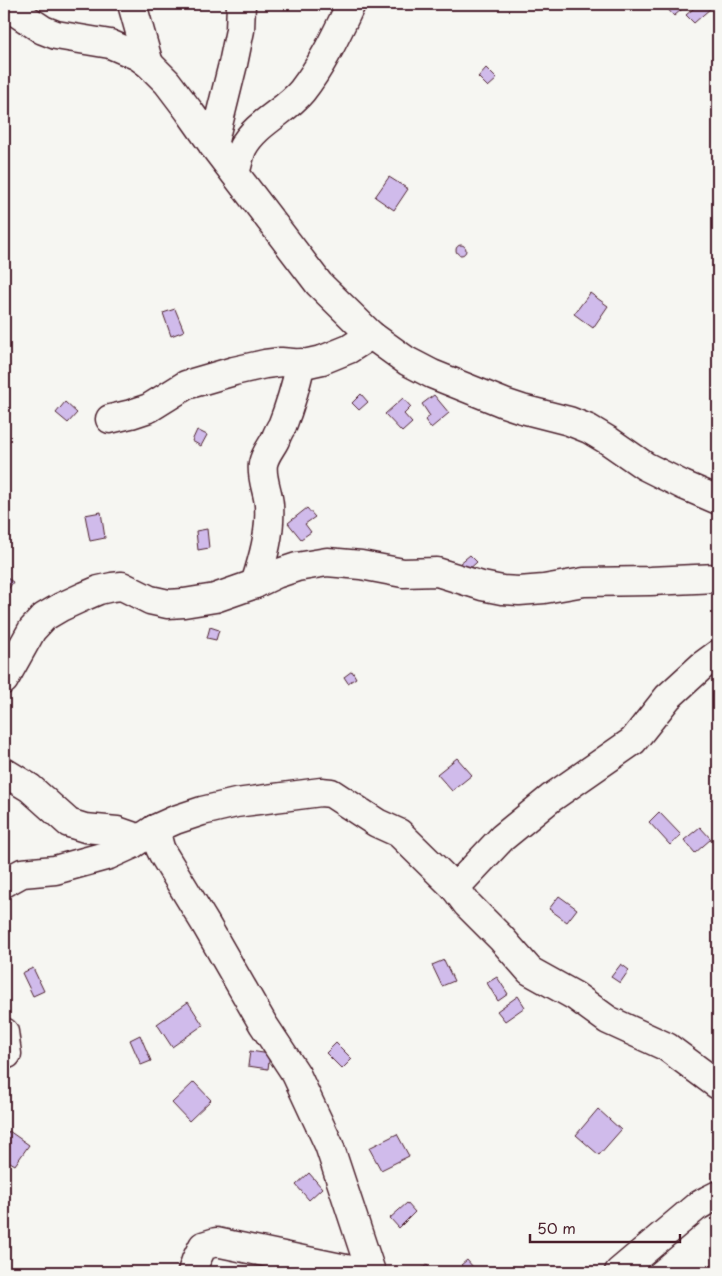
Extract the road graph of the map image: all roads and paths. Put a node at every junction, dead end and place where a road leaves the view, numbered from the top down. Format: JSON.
{"nodes":[{"id":1,"x":4,"y":4,"type":"edge"},
{"id":2,"x":132,"y":4,"type":"edge"},
{"id":3,"x":240,"y":4,"type":"edge"},
{"id":4,"x":350,"y":4,"type":"edge"},
{"id":5,"x":149,"y":64,"type":"junction"},
{"id":6,"x":213,"y":145,"type":"junction"},
{"id":7,"x":236,"y":173,"type":"junction"},
{"id":8,"x":371,"y":335,"type":"junction"},
{"id":9,"x":301,"y":363,"type":"junction"},
{"id":10,"x":110,"y":419,"type":"dead end"},
{"id":11,"x":718,"y":500,"type":"edge"},
{"id":12,"x":718,"y":578,"type":"edge"},
{"id":13,"x":255,"y":584,"type":"junction"},
{"id":14,"x":718,"y":654,"type":"edge"},
{"id":15,"x":4,"y":680,"type":"edge"},
{"id":16,"x":4,"y":772,"type":"edge"},
{"id":17,"x":147,"y":834,"type":"junction"},
{"id":18,"x":4,"y":883,"type":"edge"},
{"id":19,"x":455,"y":888,"type":"junction"},
{"id":20,"x":718,"y":1085,"type":"edge"},
{"id":21,"x":718,"y":1195,"type":"edge"},
{"id":22,"x":192,"y":1272,"type":"edge"},
{"id":23,"x":360,"y":1272,"type":"edge"},
{"id":24,"x":371,"y":1272,"type":"edge"},
{"id":25,"x":619,"y":1272,"type":"edge"}],
"edges":[{"from":1,"to":5,"type":"street"},
{"from":2,"to":5,"type":"street"},
{"from":3,"to":6,"type":"street"},
{"from":4,"to":7,"type":"street"},
{"from":5,"to":6,"type":"street"},
{"from":6,"to":7,"type":"street"},
{"from":7,"to":8,"type":"street"},
{"from":8,"to":9,"type":"street"},
{"from":8,"to":11,"type":"street"},
{"from":9,"to":10,"type":"street"},
{"from":9,"to":13,"type":"street"},
{"from":12,"to":13,"type":"street"},
{"from":13,"to":15,"type":"street"},
{"from":14,"to":19,"type":"street"},
{"from":16,"to":17,"type":"street"},
{"from":17,"to":18,"type":"street"},
{"from":17,"to":19,"type":"street"},
{"from":17,"to":24,"type":"street"},
{"from":19,"to":20,"type":"street"},
{"from":21,"to":25,"type":"street"},
{"from":22,"to":23,"type":"street"}]}
